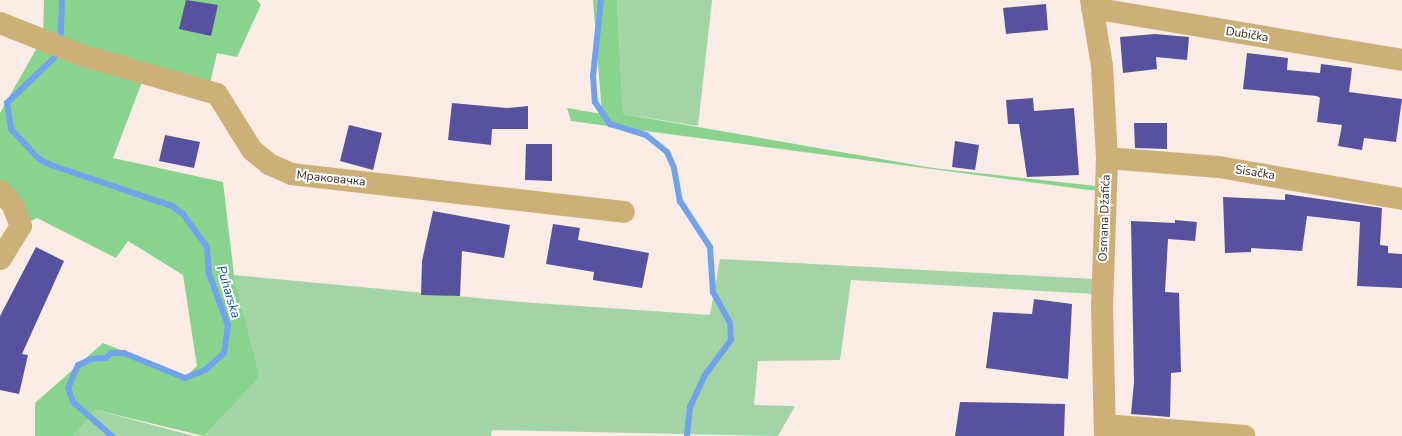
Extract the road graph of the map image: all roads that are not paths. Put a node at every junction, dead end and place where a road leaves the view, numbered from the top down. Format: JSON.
{"nodes":[{"id":1,"x":1092,"y":4,"type":"edge"},
{"id":2,"x":0,"y":23,"type":"edge"},
{"id":3,"x":1402,"y":60,"type":"edge"},
{"id":4,"x":1107,"y":158,"type":"junction"},
{"id":5,"x":0,"y":192,"type":"edge"},
{"id":6,"x":1402,"y":199,"type":"edge"},
{"id":7,"x":624,"y":212,"type":"dead end"},
{"id":8,"x":0,"y":260,"type":"edge"},
{"id":9,"x":1105,"y":431,"type":"edge"},
{"id":10,"x":1245,"y":436,"type":"edge"}],
"edges":[{"from":1,"to":3,"type":"street","name":"Dubička"},
{"from":1,"to":4,"type":"street","name":"Osmana Džafića"},
{"from":2,"to":7,"type":"street","name":"Мраковачка"},
{"from":4,"to":6,"type":"street","name":"Sisačka"},
{"from":4,"to":9,"type":"street","name":"Osmana Džafića"},
{"from":5,"to":8,"type":"street"},
{"from":9,"to":10,"type":"street"}]}
